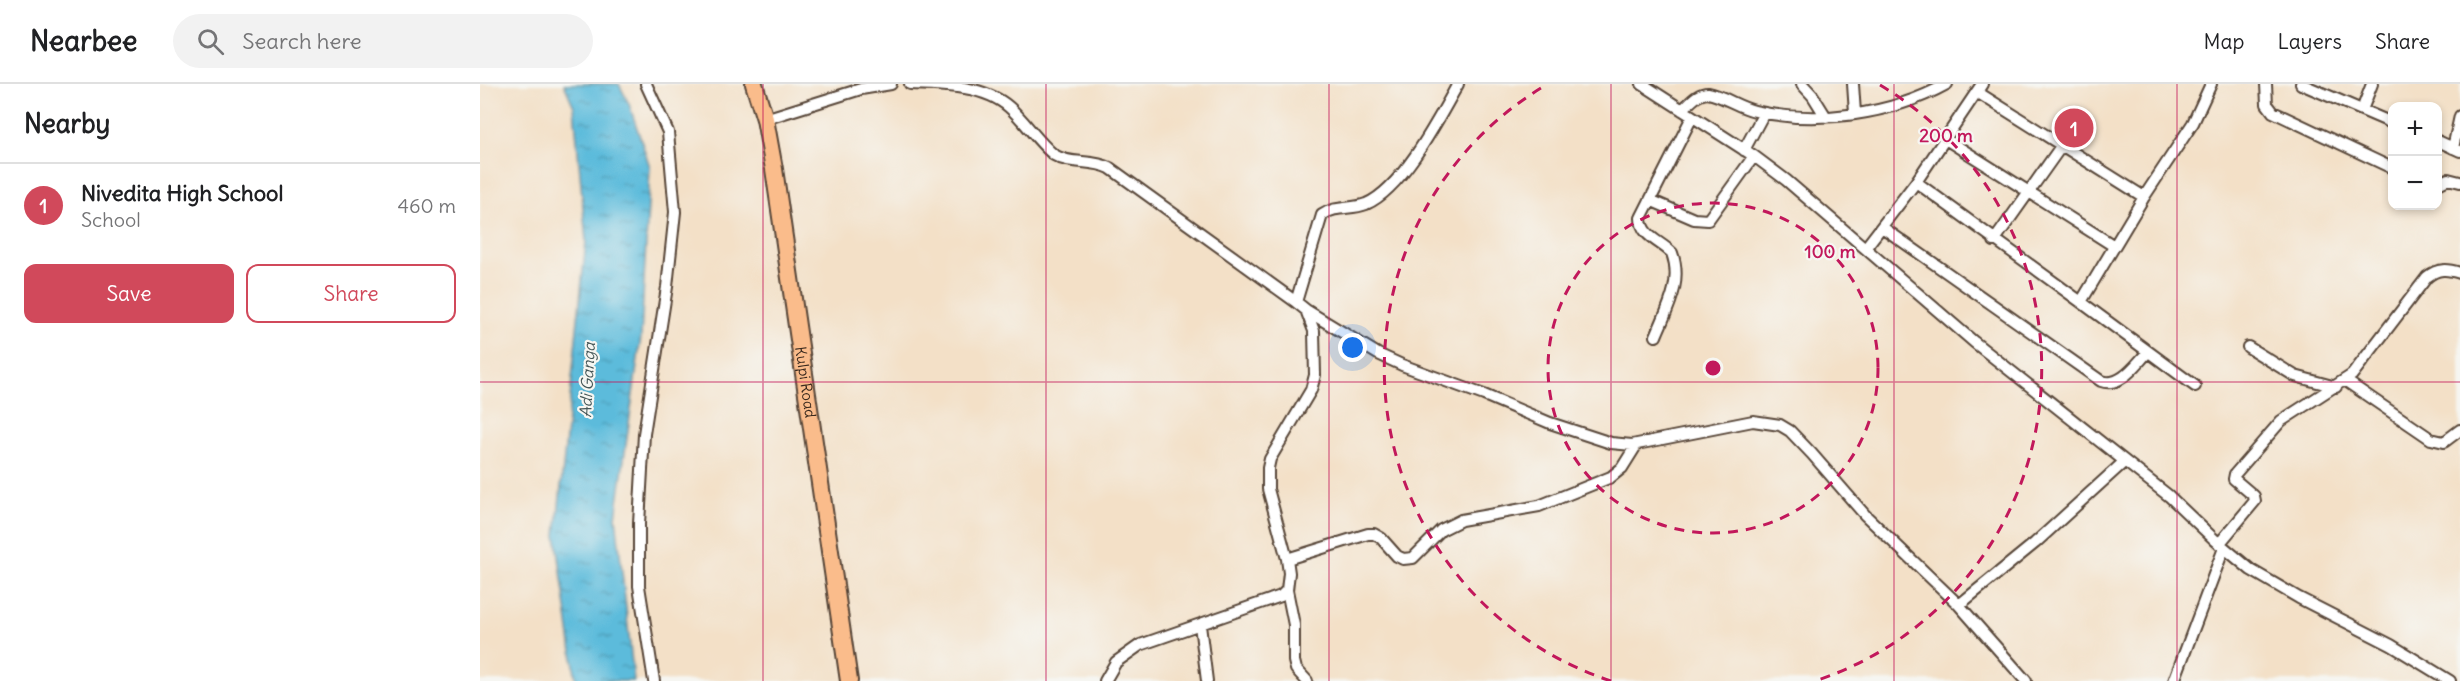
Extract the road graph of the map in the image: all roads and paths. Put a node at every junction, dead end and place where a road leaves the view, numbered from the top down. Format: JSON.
{"nodes":[{"id":1,"x":646,"y":84,"type":"edge"},
{"id":2,"x":754,"y":84,"type":"edge"},
{"id":3,"x":891,"y":84,"type":"edge"},
{"id":4,"x":910,"y":84,"type":"edge"},
{"id":5,"x":1458,"y":84,"type":"edge"},
{"id":6,"x":1642,"y":84,"type":"edge"},
{"id":7,"x":1802,"y":84,"type":"edge"},
{"id":8,"x":1852,"y":84,"type":"edge"},
{"id":9,"x":1947,"y":84,"type":"edge"},
{"id":10,"x":2211,"y":84,"type":"edge"},
{"id":11,"x":2266,"y":84,"type":"edge"},
{"id":12,"x":2301,"y":84,"type":"edge"},
{"id":13,"x":2372,"y":84,"type":"edge"},
{"id":14,"x":1708,"y":87,"type":"edge"},
{"id":15,"x":1932,"y":87,"type":"edge"},
{"id":16,"x":1979,"y":88,"type":"edge"},
{"id":17,"x":2362,"y":110,"type":"junction"},
{"id":18,"x":1687,"y":113,"type":"junction"},
{"id":19,"x":1764,"y":113,"type":"junction"},
{"id":20,"x":1855,"y":113,"type":"junction"},
{"id":21,"x":2460,"y":116,"type":"edge"},
{"id":22,"x":1826,"y":117,"type":"junction"},
{"id":23,"x":765,"y":119,"type":"junction"},
{"id":24,"x":2388,"y":121,"type":"edge"},
{"id":25,"x":1944,"y":138,"type":"junction"},
{"id":26,"x":2442,"y":143,"type":"edge"},
{"id":27,"x":2062,"y":145,"type":"junction"},
{"id":28,"x":2456,"y":149,"type":"edge"},
{"id":29,"x":1749,"y":153,"type":"junction"},
{"id":30,"x":2388,"y":166,"type":"edge"},
{"id":31,"x":1916,"y":182,"type":"junction"},
{"id":32,"x":2442,"y":182,"type":"edge"},
{"id":33,"x":2460,"y":182,"type":"edge"},
{"id":34,"x":2029,"y":191,"type":"junction"},
{"id":35,"x":2144,"y":197,"type":"junction"},
{"id":36,"x":1650,"y":200,"type":"junction"},
{"id":37,"x":1882,"y":227,"type":"junction"},
{"id":38,"x":1994,"y":241,"type":"junction"},
{"id":39,"x":2114,"y":246,"type":"junction"},
{"id":40,"x":1866,"y":247,"type":"junction"},
{"id":41,"x":2460,"y":273,"type":"edge"},
{"id":42,"x":1296,"y":302,"type":"junction"},
{"id":43,"x":2081,"y":302,"type":"junction"},
{"id":44,"x":1306,"y":310,"type":"junction"},
{"id":45,"x":1656,"y":336,"type":"dead end"},
{"id":46,"x":2248,"y":347,"type":"dead end"},
{"id":47,"x":2148,"y":351,"type":"junction"},
{"id":48,"x":2346,"y":381,"type":"junction"},
{"id":49,"x":2196,"y":386,"type":"dead end"},
{"id":50,"x":2336,"y":387,"type":"junction"},
{"id":51,"x":2460,"y":430,"type":"edge"},
{"id":52,"x":1637,"y":444,"type":"junction"},
{"id":53,"x":2125,"y":461,"type":"junction"},
{"id":54,"x":2222,"y":546,"type":"junction"},
{"id":55,"x":1287,"y":559,"type":"junction"},
{"id":56,"x":1287,"y":590,"type":"junction"},
{"id":57,"x":1959,"y":606,"type":"junction"},
{"id":58,"x":1200,"y":625,"type":"junction"},
{"id":59,"x":654,"y":681,"type":"edge"},
{"id":60,"x":849,"y":681,"type":"edge"},
{"id":61,"x":1105,"y":681,"type":"edge"},
{"id":62,"x":1207,"y":681,"type":"edge"},
{"id":63,"x":1307,"y":681,"type":"edge"},
{"id":64,"x":2026,"y":681,"type":"edge"},
{"id":65,"x":2174,"y":681,"type":"edge"},
{"id":66,"x":2450,"y":681,"type":"edge"}],
"edges":[{"from":1,"to":59,"type":"street"},
{"from":2,"to":23,"type":"main road","name":"Kulpi Road"},
{"from":3,"to":23,"type":"street"},
{"from":4,"to":42,"type":"street"},
{"from":5,"to":42,"type":"street"},
{"from":6,"to":18,"type":"street"},
{"from":7,"to":22,"type":"street"},
{"from":8,"to":20,"type":"street"},
{"from":9,"to":15,"type":"street"},
{"from":10,"to":35,"type":"street"},
{"from":11,"to":30,"type":"street"},
{"from":12,"to":17,"type":"street"},
{"from":13,"to":17,"type":"street"},
{"from":14,"to":18,"type":"street"},
{"from":14,"to":19,"type":"street"},
{"from":15,"to":20,"type":"street"},
{"from":16,"to":25,"type":"street"},
{"from":16,"to":27,"type":"street"},
{"from":17,"to":24,"type":"street"},
{"from":18,"to":29,"type":"street"},
{"from":18,"to":36,"type":"street"},
{"from":19,"to":22,"type":"street"},
{"from":19,"to":29,"type":"street"},
{"from":20,"to":22,"type":"street"},
{"from":21,"to":28,"type":"street"},
{"from":23,"to":60,"type":"main road","name":"Kulpi Road"},
{"from":25,"to":31,"type":"street"},
{"from":25,"to":34,"type":"street"},
{"from":26,"to":28,"type":"street"},
{"from":27,"to":34,"type":"street"},
{"from":27,"to":35,"type":"street"},
{"from":29,"to":36,"type":"street"},
{"from":29,"to":40,"type":"street"},
{"from":31,"to":37,"type":"street"},
{"from":31,"to":38,"type":"street"},
{"from":32,"to":33,"type":"street"},
{"from":34,"to":38,"type":"street"},
{"from":34,"to":39,"type":"street"},
{"from":35,"to":39,"type":"street"},
{"from":36,"to":45,"type":"street"},
{"from":37,"to":40,"type":"street"},
{"from":37,"to":47,"type":"street"},
{"from":38,"to":43,"type":"street"},
{"from":39,"to":43,"type":"street"},
{"from":40,"to":53,"type":"street"},
{"from":41,"to":48,"type":"street"},
{"from":42,"to":44,"type":"street"},
{"from":43,"to":47,"type":"street"},
{"from":44,"to":52,"type":"street"},
{"from":44,"to":55,"type":"street"},
{"from":46,"to":50,"type":"street"},
{"from":47,"to":49,"type":"street"},
{"from":48,"to":50,"type":"street"},
{"from":48,"to":51,"type":"street"},
{"from":50,"to":54,"type":"street"},
{"from":52,"to":55,"type":"street"},
{"from":52,"to":57,"type":"street"},
{"from":53,"to":54,"type":"street"},
{"from":53,"to":57,"type":"street"},
{"from":54,"to":65,"type":"street"},
{"from":54,"to":66,"type":"street"},
{"from":55,"to":56,"type":"street"},
{"from":56,"to":58,"type":"street"},
{"from":56,"to":63,"type":"street"},
{"from":57,"to":64,"type":"street"},
{"from":58,"to":61,"type":"street"},
{"from":58,"to":62,"type":"street"}]}
